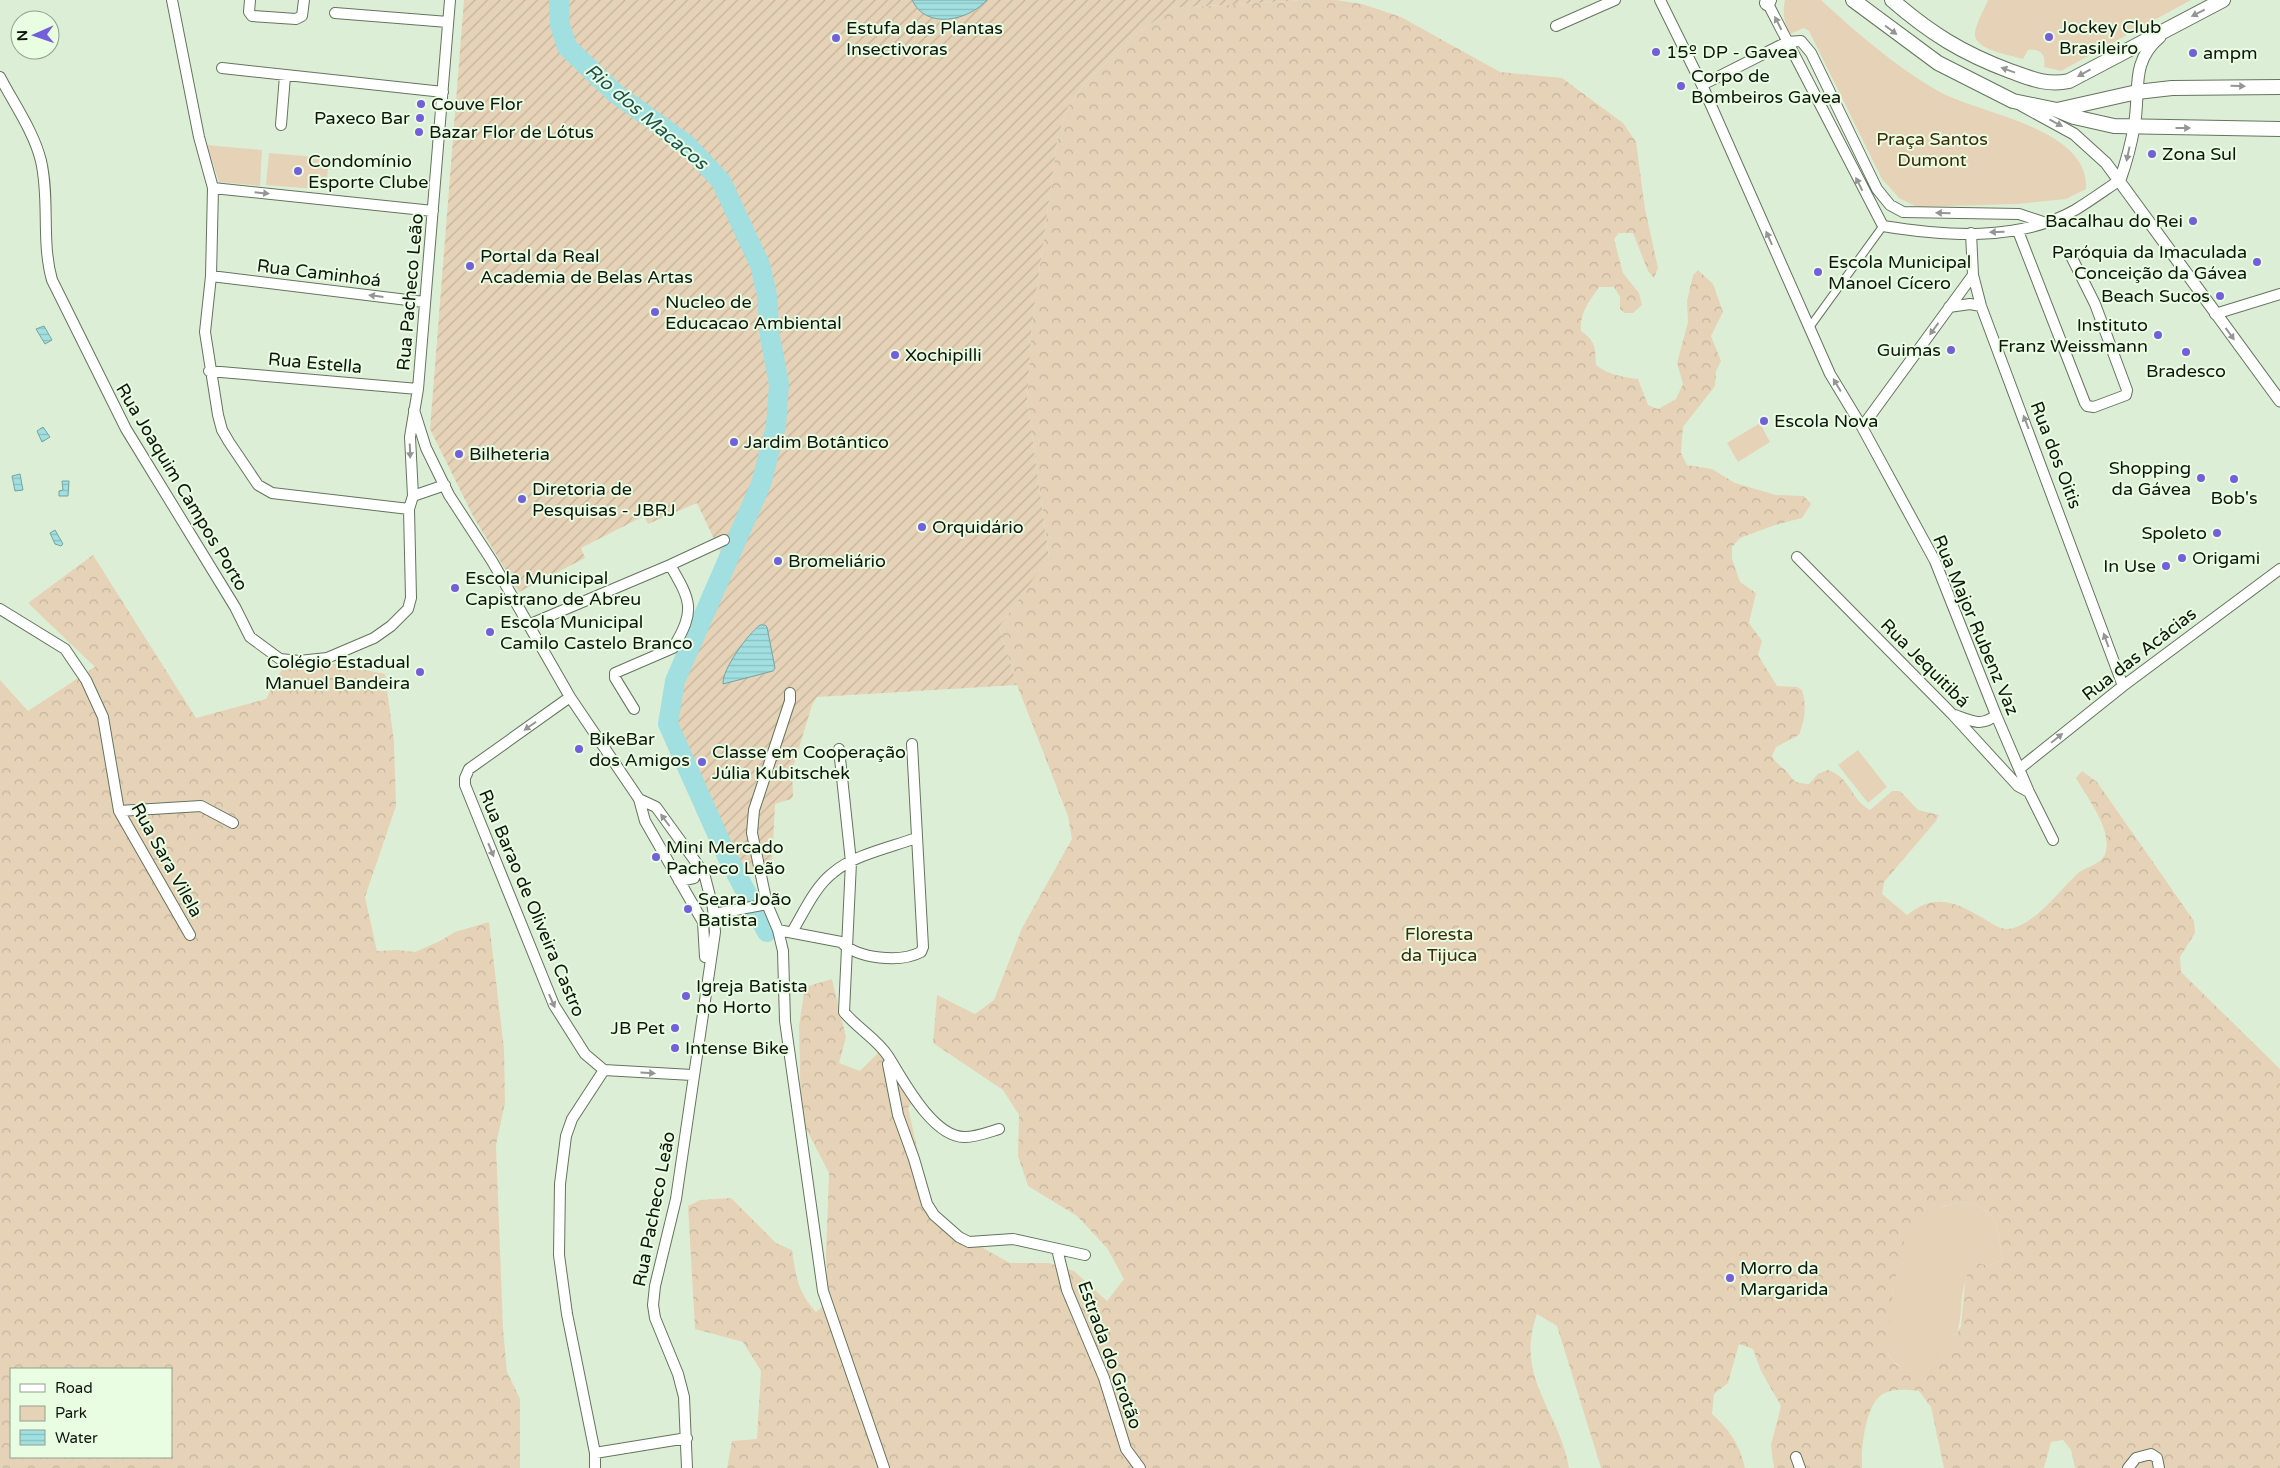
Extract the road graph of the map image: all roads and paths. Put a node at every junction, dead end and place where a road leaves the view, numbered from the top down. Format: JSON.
{"nodes":[{"id":1,"x":172,"y":0,"type":"edge"},
{"id":2,"x":250,"y":0,"type":"edge"},
{"id":3,"x":304,"y":0,"type":"edge"},
{"id":4,"x":450,"y":0,"type":"edge"},
{"id":5,"x":1615,"y":0,"type":"edge"},
{"id":6,"x":1660,"y":0,"type":"edge"},
{"id":7,"x":1852,"y":0,"type":"edge"},
{"id":8,"x":1892,"y":0,"type":"edge"},
{"id":9,"x":2223,"y":0,"type":"edge"},
{"id":10,"x":1767,"y":1,"type":"edge"},
{"id":11,"x":335,"y":13,"type":"dead end"},
{"id":12,"x":448,"y":22,"type":"junction"},
{"id":13,"x":1556,"y":26,"type":"dead end"},
{"id":14,"x":2173,"y":26,"type":"junction"},
{"id":15,"x":1787,"y":42,"type":"junction"},
{"id":16,"x":222,"y":68,"type":"dead end"},
{"id":17,"x":285,"y":76,"type":"junction"},
{"id":18,"x":0,"y":78,"type":"edge"},
{"id":19,"x":1702,"y":84,"type":"junction"},
{"id":20,"x":2280,"y":87,"type":"edge"},
{"id":21,"x":443,"y":92,"type":"junction"},
{"id":22,"x":2137,"y":92,"type":"junction"},
{"id":23,"x":2012,"y":101,"type":"junction"},
{"id":24,"x":2056,"y":110,"type":"junction"},
{"id":25,"x":281,"y":125,"type":"dead end"},
{"id":26,"x":2134,"y":128,"type":"junction"},
{"id":27,"x":2280,"y":129,"type":"edge"},
{"id":28,"x":2120,"y":180,"type":"junction"},
{"id":29,"x":213,"y":188,"type":"junction"},
{"id":30,"x":433,"y":211,"type":"junction"},
{"id":31,"x":2043,"y":222,"type":"junction"},
{"id":32,"x":1883,"y":226,"type":"junction"},
{"id":33,"x":2018,"y":231,"type":"junction"},
{"id":34,"x":1971,"y":233,"type":"junction"},
{"id":35,"x":2070,"y":254,"type":"dead end"},
{"id":36,"x":211,"y":276,"type":"junction"},
{"id":37,"x":1973,"y":276,"type":"junction"},
{"id":38,"x":2280,"y":294,"type":"edge"},
{"id":39,"x":424,"y":302,"type":"junction"},
{"id":40,"x":1981,"y":306,"type":"junction"},
{"id":41,"x":1949,"y":307,"type":"junction"},
{"id":42,"x":2215,"y":314,"type":"junction"},
{"id":43,"x":1810,"y":328,"type":"junction"},
{"id":44,"x":209,"y":370,"type":"junction"},
{"id":45,"x":418,"y":389,"type":"junction"},
{"id":46,"x":2280,"y":401,"type":"edge"},
{"id":47,"x":413,"y":407,"type":"junction"},
{"id":48,"x":1862,"y":427,"type":"junction"},
{"id":49,"x":445,"y":485,"type":"junction"},
{"id":50,"x":413,"y":496,"type":"junction"},
{"id":51,"x":409,"y":509,"type":"junction"},
{"id":52,"x":724,"y":540,"type":"dead end"},
{"id":53,"x":1797,"y":557,"type":"dead end"},
{"id":54,"x":670,"y":565,"type":"junction"},
{"id":55,"x":2280,"y":569,"type":"edge"},
{"id":56,"x":0,"y":609,"type":"edge"},
{"id":57,"x":528,"y":625,"type":"junction"},
{"id":58,"x":2123,"y":686,"type":"junction"},
{"id":59,"x":790,"y":693,"type":"dead end"},
{"id":60,"x":570,"y":697,"type":"junction"},
{"id":61,"x":634,"y":709,"type":"dead end"},
{"id":62,"x":1953,"y":714,"type":"junction"},
{"id":63,"x":1996,"y":715,"type":"junction"},
{"id":64,"x":912,"y":744,"type":"dead end"},
{"id":65,"x":838,"y":749,"type":"dead end"},
{"id":66,"x":2019,"y":769,"type":"junction"},
{"id":67,"x":2029,"y":792,"type":"junction"},
{"id":68,"x":639,"y":799,"type":"junction"},
{"id":69,"x":119,"y":811,"type":"junction"},
{"id":70,"x":233,"y":823,"type":"dead end"},
{"id":71,"x":916,"y":838,"type":"junction"},
{"id":72,"x":2053,"y":840,"type":"dead end"},
{"id":73,"x":850,"y":862,"type":"junction"},
{"id":74,"x":698,"y":864,"type":"junction"},
{"id":75,"x":679,"y":880,"type":"junction"},
{"id":76,"x":695,"y":904,"type":"junction"},
{"id":77,"x":767,"y":904,"type":"junction"},
{"id":78,"x":713,"y":911,"type":"junction"},
{"id":79,"x":778,"y":930,"type":"junction"},
{"id":80,"x":792,"y":932,"type":"junction"},
{"id":81,"x":190,"y":935,"type":"dead end"},
{"id":82,"x":848,"y":948,"type":"junction"},
{"id":83,"x":702,"y":1012,"type":"junction"},
{"id":84,"x":887,"y":1055,"type":"junction"},
{"id":85,"x":604,"y":1070,"type":"junction"},
{"id":86,"x":692,"y":1076,"type":"junction"},
{"id":87,"x":999,"y":1129,"type":"dead end"},
{"id":88,"x":1057,"y":1249,"type":"junction"},
{"id":89,"x":1085,"y":1255,"type":"dead end"},
{"id":90,"x":687,"y":1438,"type":"junction"},
{"id":91,"x":595,"y":1454,"type":"junction"},
{"id":92,"x":1796,"y":1457,"type":"dead end"},
{"id":93,"x":595,"y":1468,"type":"edge"},
{"id":94,"x":687,"y":1468,"type":"edge"},
{"id":95,"x":884,"y":1468,"type":"edge"},
{"id":96,"x":1140,"y":1468,"type":"edge"},
{"id":97,"x":1800,"y":1468,"type":"edge"},
{"id":98,"x":2128,"y":1468,"type":"edge"},
{"id":99,"x":2159,"y":1468,"type":"edge"}],
"edges":[{"from":1,"to":29,"type":"street"},
{"from":2,"to":3,"type":"street"},
{"from":4,"to":12,"type":"street","name":"Rua Pacheco Leão"},
{"from":5,"to":13,"type":"street"},
{"from":6,"to":19,"type":"street","name":"Rua Major Rubenz Vaz"},
{"from":7,"to":23,"type":"main road","one_way":true},
{"from":14,"to":8,"type":"main road","one_way":true},
{"from":9,"to":14,"type":"main road","one_way":true},
{"from":15,"to":10,"type":"street","one_way":true},
{"from":11,"to":12,"type":"street"},
{"from":12,"to":21,"type":"street","name":"Rua Pacheco Leão"},
{"from":14,"to":22,"type":"street"},
{"from":15,"to":19,"type":"street"},
{"from":31,"to":15,"type":"street","one_way":true},
{"from":32,"to":15,"type":"street","one_way":true},
{"from":16,"to":17,"type":"street"},
{"from":17,"to":21,"type":"street"},
{"from":17,"to":25,"type":"street"},
{"from":18,"to":51,"type":"street","name":"Rua Joaquim Campos Porto"},
{"from":43,"to":19,"type":"street","name":"Rua Major Rubenz Vaz","one_way":true},
{"from":22,"to":20,"type":"main road","one_way":true},
{"from":21,"to":30,"type":"street","name":"Rua Pacheco Leão"},
{"from":22,"to":24,"type":"main road"},
{"from":22,"to":26,"type":"street"},
{"from":23,"to":24,"type":"main road"},
{"from":23,"to":28,"type":"street","one_way":true},
{"from":24,"to":26,"type":"main road"},
{"from":26,"to":27,"type":"main road","one_way":true},
{"from":26,"to":28,"type":"street","one_way":true},
{"from":28,"to":31,"type":"street"},
{"from":28,"to":42,"type":"street"},
{"from":29,"to":30,"type":"street","one_way":true},
{"from":29,"to":36,"type":"street"},
{"from":30,"to":39,"type":"street","name":"Rua Pacheco Leão"},
{"from":31,"to":33,"type":"street"},
{"from":32,"to":34,"type":"street"},
{"from":32,"to":43,"type":"street"},
{"from":33,"to":34,"type":"street","one_way":true},
{"from":33,"to":35,"type":"street"},
{"from":34,"to":37,"type":"street","name":"Rua dos Oitis"},
{"from":39,"to":36,"type":"street","name":"Rua Caminhoá","one_way":true},
{"from":36,"to":44,"type":"street"},
{"from":37,"to":40,"type":"street","name":"Rua dos Oitis"},
{"from":37,"to":41,"type":"street"},
{"from":38,"to":42,"type":"street"},
{"from":39,"to":45,"type":"street","name":"Rua Pacheco Leão"},
{"from":40,"to":41,"type":"street"},
{"from":58,"to":40,"type":"street","name":"Rua dos Oitis","one_way":true},
{"from":41,"to":48,"type":"street","one_way":true},
{"from":42,"to":46,"type":"street","one_way":true},
{"from":48,"to":43,"type":"street","name":"Rua Major Rubenz Vaz","one_way":true},
{"from":44,"to":45,"type":"street","name":"Rua Estella"},
{"from":44,"to":51,"type":"street"},
{"from":45,"to":47,"type":"street","name":"Rua Pacheco Leão"},
{"from":47,"to":49,"type":"street","name":"Rua Pacheco Leão"},
{"from":47,"to":50,"type":"street","name":"Rua Pacheco Leão","one_way":true},
{"from":48,"to":63,"type":"street","name":"Rua Major Rubenz Vaz"},
{"from":49,"to":50,"type":"street"},
{"from":49,"to":57,"type":"street","name":"Rua Pacheco Leão"},
{"from":50,"to":51,"type":"street","name":"Rua Joaquim Campos Porto"},
{"from":52,"to":54,"type":"street"},
{"from":53,"to":62,"type":"street","name":"Rua Jequitibá"},
{"from":54,"to":57,"type":"street"},
{"from":54,"to":61,"type":"street"},
{"from":55,"to":58,"type":"street","name":"Rua das Acácias"},
{"from":56,"to":69,"type":"street","name":"Rua Sara Vilela"},
{"from":57,"to":60,"type":"street","name":"Rua Pacheco Leão"},
{"from":66,"to":58,"type":"street","name":"Rua das Acácias","one_way":true},
{"from":59,"to":77,"type":"street"},
{"from":60,"to":68,"type":"street","name":"Rua Pacheco Leão"},
{"from":60,"to":85,"type":"street","name":"Rua Barao de Oliveira Castro","one_way":true},
{"from":62,"to":63,"type":"street"},
{"from":62,"to":67,"type":"street","name":"Rua Jequitibá"},
{"from":63,"to":66,"type":"street","name":"Rua Major Rubenz Vaz"},
{"from":64,"to":71,"type":"street"},
{"from":65,"to":73,"type":"street"},
{"from":66,"to":67,"type":"street","name":"Rua Major Rubenz Vaz"},
{"from":67,"to":72,"type":"street","name":"Rua Major Rubenz Vaz"},
{"from":74,"to":68,"type":"street","name":"Rua Pacheco Leão","one_way":true},
{"from":68,"to":75,"type":"street","name":"Rua Pacheco Leão"},
{"from":69,"to":70,"type":"street"},
{"from":69,"to":81,"type":"street","name":"Rua Sara Vilela"},
{"from":71,"to":73,"type":"street"},
{"from":71,"to":82,"type":"street"},
{"from":73,"to":80,"type":"street"},
{"from":73,"to":82,"type":"street"},
{"from":74,"to":75,"type":"street"},
{"from":74,"to":78,"type":"street","name":"Rua Pacheco Leão"},
{"from":75,"to":76,"type":"street","name":"Rua Pacheco Leão"},
{"from":76,"to":78,"type":"street"},
{"from":76,"to":83,"type":"street","name":"Rua Pacheco Leão"},
{"from":77,"to":78,"type":"street"},
{"from":77,"to":79,"type":"street"},
{"from":78,"to":83,"type":"street","name":"Rua Pacheco Leão"},
{"from":79,"to":80,"type":"street"},
{"from":79,"to":95,"type":"street"},
{"from":80,"to":82,"type":"street"},
{"from":82,"to":84,"type":"street"},
{"from":83,"to":86,"type":"street","name":"Rua Pacheco Leão"},
{"from":84,"to":87,"type":"street"},
{"from":84,"to":88,"type":"street"},
{"from":85,"to":86,"type":"street","one_way":true},
{"from":85,"to":91,"type":"street"},
{"from":86,"to":90,"type":"street","name":"Rua Pacheco Leão"},
{"from":88,"to":89,"type":"street"},
{"from":88,"to":96,"type":"street","name":"Estrada do Grotão"},
{"from":90,"to":91,"type":"street"},
{"from":90,"to":94,"type":"street","name":"Rua Pacheco Leão"},
{"from":91,"to":93,"type":"street"},
{"from":92,"to":97,"type":"street"},
{"from":98,"to":99,"type":"street"}]}
